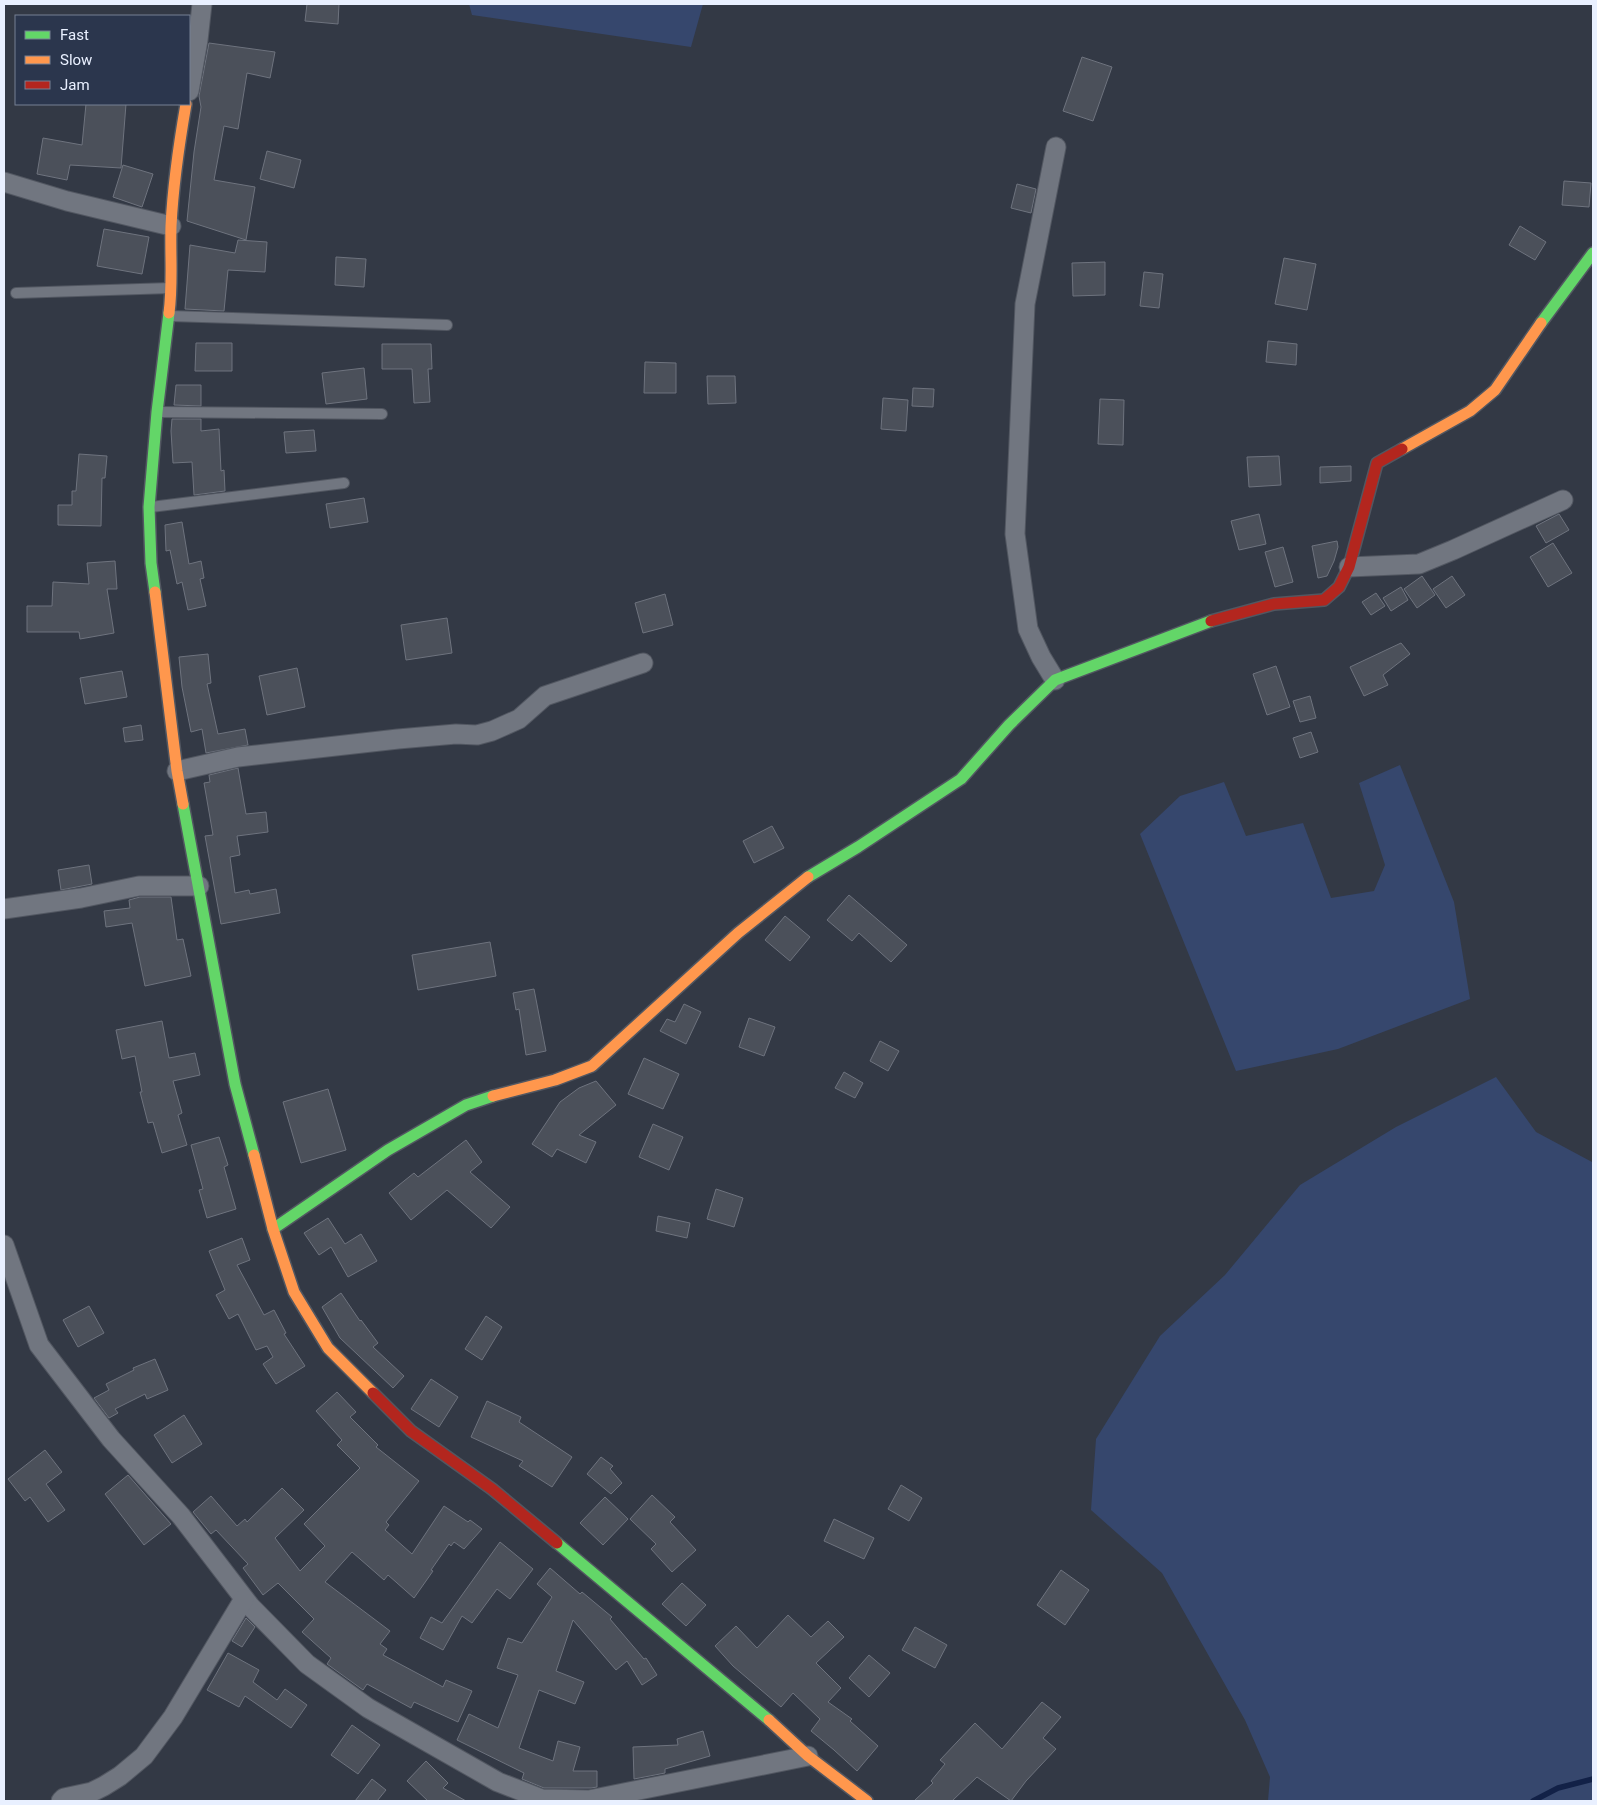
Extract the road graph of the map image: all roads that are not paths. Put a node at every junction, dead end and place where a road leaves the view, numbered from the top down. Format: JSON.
{"nodes":[{"id":1,"x":202,"y":4,"type":"edge"},
{"id":2,"x":190,"y":85,"type":"edge"},
{"id":3,"x":186,"y":105,"type":"edge"},
{"id":4,"x":1056,"y":147,"type":"dead end"},
{"id":5,"x":4,"y":182,"type":"edge"},
{"id":6,"x":171,"y":226,"type":"junction"},
{"id":7,"x":1593,"y":253,"type":"edge"},
{"id":8,"x":172,"y":288,"type":"junction"},
{"id":9,"x":16,"y":293,"type":"dead end"},
{"id":10,"x":168,"y":316,"type":"junction"},
{"id":11,"x":447,"y":325,"type":"dead end"},
{"id":12,"x":157,"y":412,"type":"junction"},
{"id":13,"x":382,"y":414,"type":"dead end"},
{"id":14,"x":344,"y":483,"type":"dead end"},
{"id":15,"x":1563,"y":500,"type":"dead end"},
{"id":16,"x":149,"y":507,"type":"junction"},
{"id":17,"x":1349,"y":567,"type":"junction"},
{"id":18,"x":643,"y":663,"type":"dead end"},
{"id":19,"x":1055,"y":680,"type":"junction"},
{"id":20,"x":177,"y":771,"type":"junction"},
{"id":21,"x":199,"y":886,"type":"junction"},
{"id":22,"x":4,"y":909,"type":"edge"},
{"id":23,"x":273,"y":1229,"type":"junction"},
{"id":24,"x":4,"y":1245,"type":"edge"},
{"id":25,"x":244,"y":1599,"type":"junction"},
{"id":26,"x":808,"y":1756,"type":"junction"},
{"id":27,"x":61,"y":1801,"type":"edge"},
{"id":28,"x":867,"y":1801,"type":"edge"}],
"edges":[{"from":1,"to":2,"type":"street"},
{"from":3,"to":6,"type":"street"},
{"from":4,"to":19,"type":"street"},
{"from":5,"to":6,"type":"street"},
{"from":6,"to":8,"type":"street"},
{"from":7,"to":17,"type":"street"},
{"from":8,"to":9,"type":"lane"},
{"from":8,"to":10,"type":"street"},
{"from":10,"to":11,"type":"lane"},
{"from":10,"to":12,"type":"street"},
{"from":12,"to":13,"type":"lane"},
{"from":12,"to":16,"type":"street"},
{"from":14,"to":16,"type":"lane"},
{"from":15,"to":17,"type":"street"},
{"from":16,"to":20,"type":"street"},
{"from":17,"to":19,"type":"street"},
{"from":18,"to":20,"type":"street"},
{"from":19,"to":23,"type":"street"},
{"from":20,"to":21,"type":"street"},
{"from":21,"to":22,"type":"street"},
{"from":21,"to":23,"type":"street"},
{"from":23,"to":26,"type":"street"},
{"from":24,"to":25,"type":"street"},
{"from":25,"to":26,"type":"street"},
{"from":25,"to":27,"type":"street"},
{"from":26,"to":28,"type":"street"}]}
